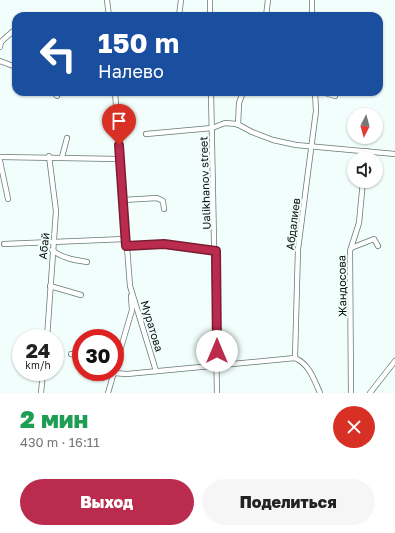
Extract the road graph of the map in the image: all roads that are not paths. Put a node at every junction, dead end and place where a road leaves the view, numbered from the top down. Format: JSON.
{"nodes":[{"id":1,"x":107,"y":0,"type":"edge"},
{"id":2,"x":180,"y":0,"type":"edge"},
{"id":3,"x":210,"y":0,"type":"edge"},
{"id":4,"x":268,"y":0,"type":"edge"},
{"id":5,"x":312,"y":0,"type":"edge"},
{"id":6,"x":108,"y":12,"type":"edge"},
{"id":7,"x":179,"y":12,"type":"edge"},
{"id":8,"x":210,"y":12,"type":"edge"},
{"id":9,"x":266,"y":12,"type":"edge"},
{"id":10,"x":312,"y":12,"type":"edge"},
{"id":11,"x":12,"y":32,"type":"dead end"},
{"id":12,"x":0,"y":47,"type":"edge"},
{"id":13,"x":0,"y":61,"type":"edge"},
{"id":14,"x":12,"y":66,"type":"edge"},
{"id":15,"x":114,"y":96,"type":"edge"},
{"id":16,"x":211,"y":96,"type":"edge"},
{"id":17,"x":242,"y":96,"type":"edge"},
{"id":18,"x":315,"y":96,"type":"edge"},
{"id":19,"x":238,"y":125,"type":"junction"},
{"id":20,"x":212,"y":128,"type":"junction"},
{"id":21,"x":146,"y":134,"type":"dead end"},
{"id":22,"x":67,"y":138,"type":"dead end"},
{"id":23,"x":311,"y":147,"type":"junction"},
{"id":24,"x":367,"y":151,"type":"joint"},
{"id":25,"x":395,"y":154,"type":"edge"},
{"id":26,"x":49,"y":156,"type":"junction"},
{"id":27,"x":0,"y":157,"type":"edge"},
{"id":28,"x":62,"y":157,"type":"junction"},
{"id":29,"x":120,"y":159,"type":"junction"},
{"id":30,"x":0,"y":160,"type":"edge"},
{"id":31,"x":363,"y":188,"type":"edge"},
{"id":32,"x":8,"y":199,"type":"dead end"},
{"id":33,"x":123,"y":200,"type":"junction"},
{"id":34,"x":164,"y":209,"type":"dead end"},
{"id":35,"x":125,"y":240,"type":"junction"},
{"id":36,"x":54,"y":242,"type":"junction"},
{"id":37,"x":4,"y":244,"type":"dead end"},
{"id":38,"x":126,"y":246,"type":"junction"},
{"id":39,"x":378,"y":246,"type":"dead end"},
{"id":40,"x":351,"y":248,"type":"junction"},
{"id":41,"x":52,"y":250,"type":"junction"},
{"id":42,"x":216,"y":251,"type":"junction"},
{"id":43,"x":87,"y":262,"type":"dead end"},
{"id":44,"x":50,"y":286,"type":"junction"},
{"id":45,"x":130,"y":286,"type":"junction"},
{"id":46,"x":81,"y":295,"type":"dead end"},
{"id":47,"x":48,"y":329,"type":"edge"},
{"id":48,"x":124,"y":337,"type":"edge"},
{"id":49,"x":295,"y":358,"type":"junction"},
{"id":50,"x":395,"y":361,"type":"edge"},
{"id":51,"x":217,"y":366,"type":"junction"},
{"id":52,"x":124,"y":372,"type":"edge"},
{"id":53,"x":156,"y":372,"type":"junction"},
{"id":54,"x":42,"y":381,"type":"edge"},
{"id":55,"x":111,"y":381,"type":"edge"},
{"id":56,"x":41,"y":393,"type":"edge"},
{"id":57,"x":108,"y":393,"type":"edge"},
{"id":58,"x":217,"y":393,"type":"edge"},
{"id":59,"x":320,"y":393,"type":"edge"},
{"id":60,"x":351,"y":393,"type":"edge"},
{"id":61,"x":370,"y":393,"type":"edge"}],
"edges":[{"from":1,"to":6,"type":"street"},
{"from":2,"to":7,"type":"street"},
{"from":3,"to":8,"type":"street"},
{"from":4,"to":9,"type":"street"},
{"from":5,"to":10,"type":"street"},
{"from":11,"to":12,"type":"street"},
{"from":13,"to":14,"type":"street"},
{"from":15,"to":29,"type":"street","name":"Муратова"},
{"from":16,"to":20,"type":"street","name":"Ualikhanov street"},
{"from":17,"to":19,"type":"street"},
{"from":18,"to":23,"type":"street","name":"Абдалиев"},
{"from":19,"to":20,"type":"street"},
{"from":19,"to":23,"type":"street"},
{"from":20,"to":21,"type":"street"},
{"from":20,"to":42,"type":"street","name":"Ualikhanov street"},
{"from":22,"to":28,"type":"street"},
{"from":23,"to":24,"type":"street"},
{"from":23,"to":49,"type":"street","name":"Абдалиев"},
{"from":24,"to":25,"type":"street"},
{"from":26,"to":27,"type":"street"},
{"from":26,"to":28,"type":"street"},
{"from":26,"to":36,"type":"street","name":"Абай"},
{"from":28,"to":29,"type":"street"},
{"from":29,"to":33,"type":"street","name":"Муратова"},
{"from":30,"to":32,"type":"street"},
{"from":31,"to":40,"type":"street","name":"Жандосова"},
{"from":33,"to":34,"type":"street"},
{"from":33,"to":35,"type":"street","name":"Муратова"},
{"from":35,"to":36,"type":"street"},
{"from":35,"to":38,"type":"street","name":"Муратова"},
{"from":36,"to":37,"type":"street"},
{"from":36,"to":41,"type":"street","name":"Абай"},
{"from":38,"to":42,"type":"street"},
{"from":38,"to":45,"type":"street","name":"Муратова"},
{"from":39,"to":40,"type":"street"},
{"from":40,"to":60,"type":"street","name":"Жандосова"},
{"from":41,"to":43,"type":"street"},
{"from":41,"to":44,"type":"street","name":"Абай"},
{"from":42,"to":51,"type":"street","name":"Ualikhanov street"},
{"from":44,"to":46,"type":"street"},
{"from":44,"to":47,"type":"street","name":"Абай"},
{"from":45,"to":48,"type":"street","name":"Муратова"},
{"from":45,"to":53,"type":"street","name":"Муратова"},
{"from":49,"to":51,"type":"street"},
{"from":49,"to":59,"type":"street"},
{"from":50,"to":61,"type":"street"},
{"from":51,"to":53,"type":"street"},
{"from":51,"to":58,"type":"street","name":"Ualikhanov street"},
{"from":52,"to":53,"type":"street"},
{"from":54,"to":56,"type":"street"},
{"from":55,"to":57,"type":"street","name":"Муратова"}]}
